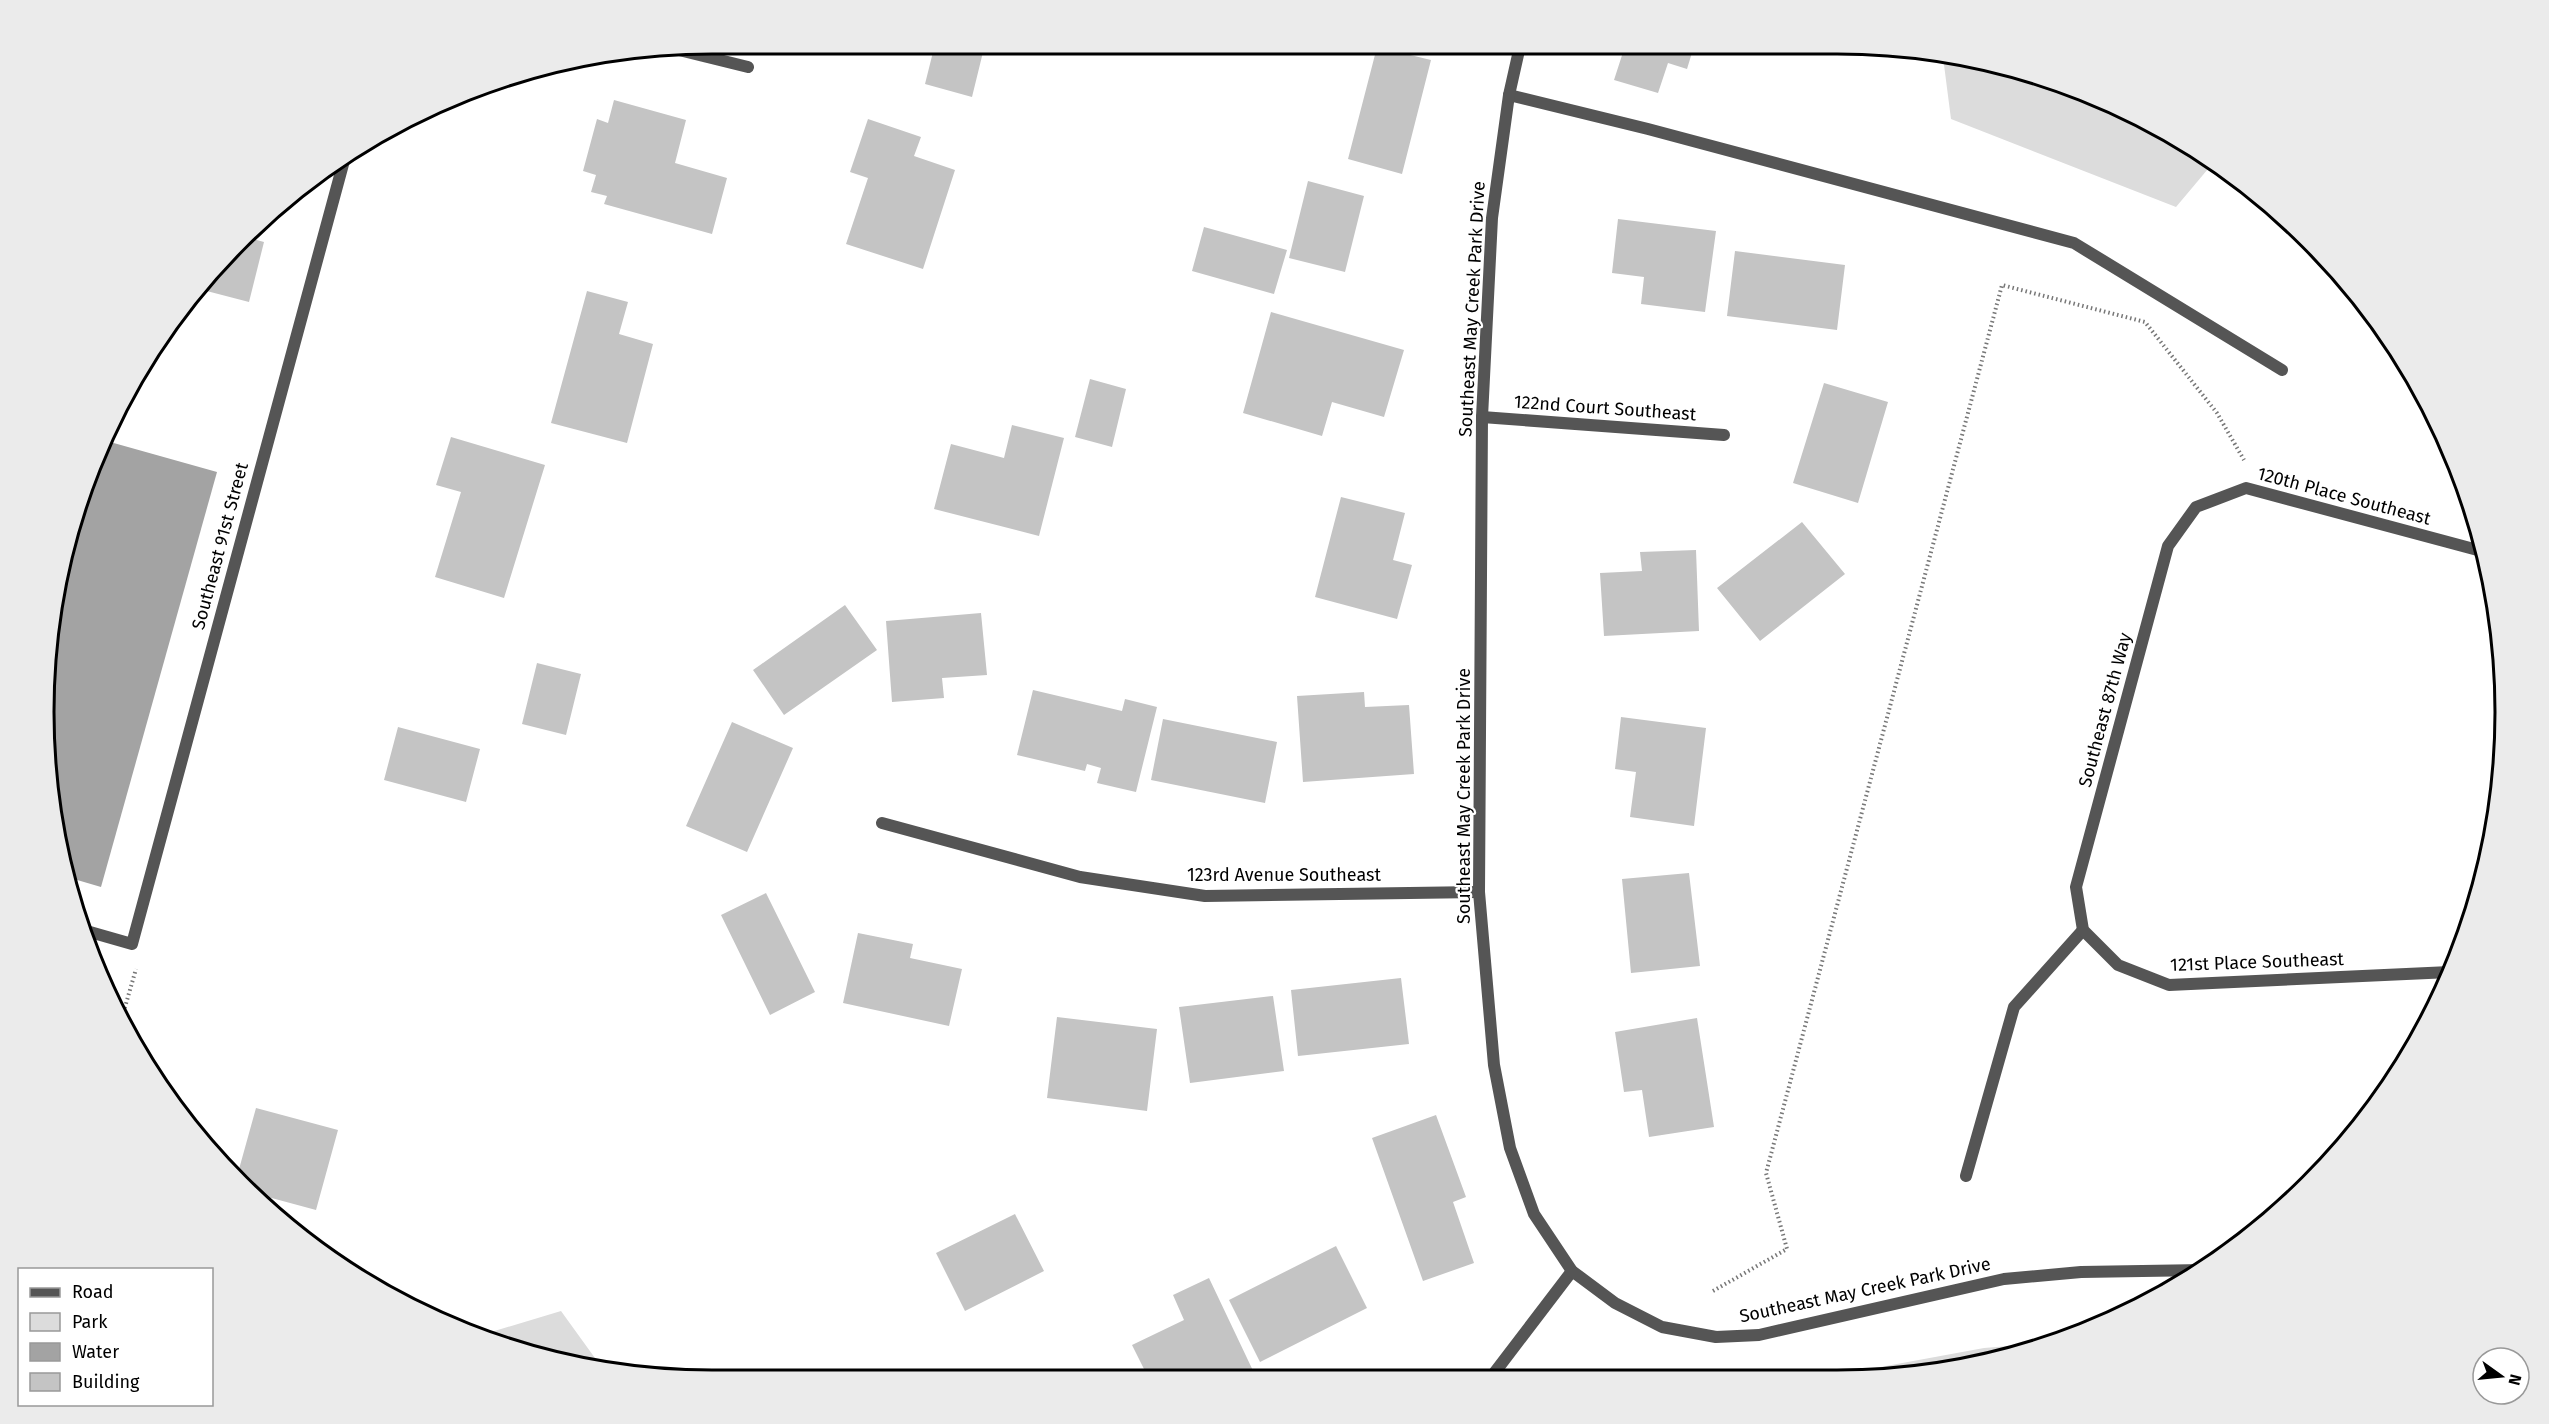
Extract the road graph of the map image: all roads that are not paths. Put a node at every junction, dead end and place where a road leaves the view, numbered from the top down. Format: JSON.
{"nodes":[{"id":1,"x":696,"y":54,"type":"edge"},
{"id":2,"x":1518,"y":54,"type":"edge"},
{"id":3,"x":748,"y":68,"type":"dead end"},
{"id":4,"x":1509,"y":95,"type":"junction"},
{"id":5,"x":342,"y":168,"type":"edge"},
{"id":6,"x":2282,"y":370,"type":"dead end"},
{"id":7,"x":1482,"y":417,"type":"junction"},
{"id":8,"x":1724,"y":435,"type":"dead end"},
{"id":9,"x":2196,"y":507,"type":"joint"},
{"id":10,"x":2475,"y":549,"type":"edge"},
{"id":11,"x":882,"y":823,"type":"dead end"},
{"id":12,"x":1479,"y":892,"type":"junction"},
{"id":13,"x":2083,"y":930,"type":"junction"},
{"id":14,"x":92,"y":933,"type":"edge"},
{"id":15,"x":2441,"y":972,"type":"edge"},
{"id":16,"x":1966,"y":1176,"type":"dead end"},
{"id":17,"x":2185,"y":1270,"type":"edge"},
{"id":18,"x":1572,"y":1271,"type":"junction"},
{"id":19,"x":1497,"y":1370,"type":"edge"}],
"edges":[{"from":1,"to":3,"type":"street"},
{"from":2,"to":4,"type":"street","name":"Southeast May Creek Park Drive"},
{"from":4,"to":6,"type":"street"},
{"from":4,"to":7,"type":"street","name":"Southeast May Creek Park Drive"},
{"from":5,"to":14,"type":"street","name":"Southeast 91st Street"},
{"from":7,"to":8,"type":"street","name":"122nd Court Southeast"},
{"from":7,"to":12,"type":"street","name":"Southeast May Creek Park Drive"},
{"from":9,"to":10,"type":"street","name":"120th Place Southeast"},
{"from":9,"to":13,"type":"street","name":"Southeast 87th Way"},
{"from":11,"to":12,"type":"street","name":"123rd Avenue Southeast"},
{"from":12,"to":18,"type":"street","name":"Southeast May Creek Park Drive"},
{"from":13,"to":15,"type":"street","name":"121st Place Southeast"},
{"from":13,"to":16,"type":"street"},
{"from":17,"to":18,"type":"street","name":"Southeast May Creek Park Drive"},
{"from":18,"to":19,"type":"street"}]}
